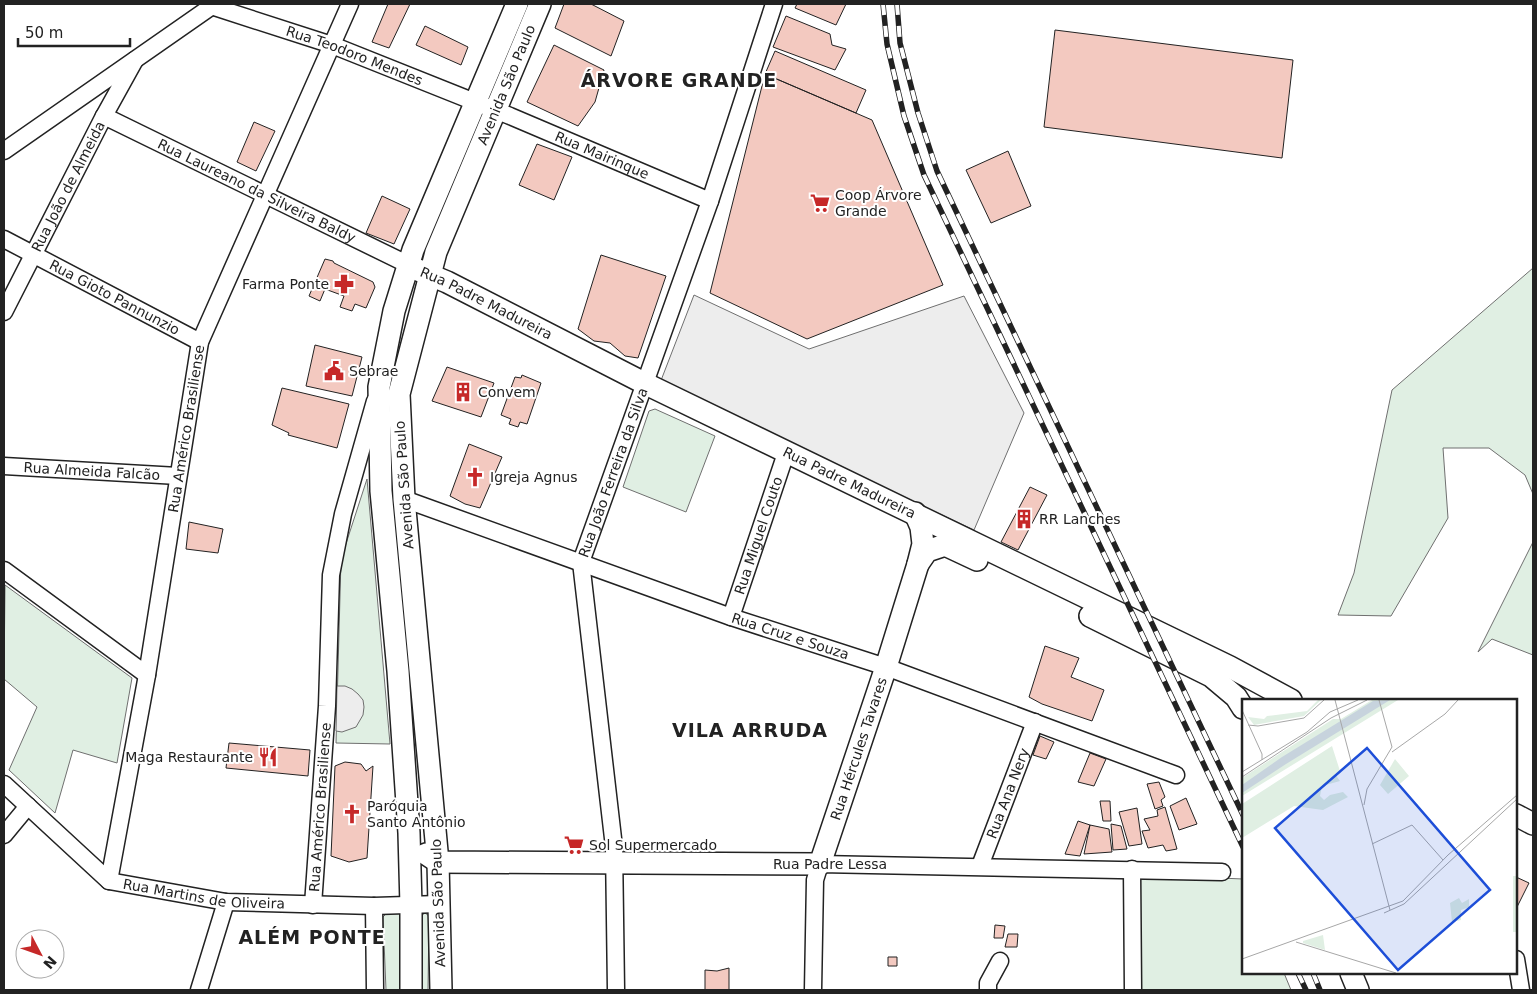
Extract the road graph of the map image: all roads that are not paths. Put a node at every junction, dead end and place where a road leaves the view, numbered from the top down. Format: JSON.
{"nodes":[{"id":1,"x":350,"y":4,"type":"edge"},
{"id":2,"x":518,"y":4,"type":"edge"},
{"id":3,"x":540,"y":4,"type":"edge"},
{"id":4,"x":774,"y":4,"type":"edge"},
{"id":5,"x":212,"y":5,"type":"edge"},
{"id":6,"x":332,"y":45,"type":"junction"},
{"id":7,"x":135,"y":60,"type":"junction"},
{"id":8,"x":476,"y":103,"type":"junction"},
{"id":9,"x":495,"y":110,"type":"junction"},
{"id":10,"x":104,"y":116,"type":"junction"},
{"id":11,"x":4,"y":151,"type":"edge"},
{"id":12,"x":264,"y":195,"type":"junction"},
{"id":13,"x":710,"y":201,"type":"junction"},
{"id":14,"x":4,"y":239,"type":"edge"},
{"id":15,"x":34,"y":254,"type":"junction"},
{"id":16,"x":409,"y":265,"type":"junction"},
{"id":17,"x":429,"y":275,"type":"junction"},
{"id":18,"x":4,"y":312,"type":"edge"},
{"id":19,"x":200,"y":342,"type":"junction"},
{"id":20,"x":644,"y":383,"type":"junction"},
{"id":21,"x":379,"y":387,"type":"junction"},
{"id":22,"x":786,"y":453,"type":"junction"},
{"id":23,"x":4,"y":466,"type":"edge"},
{"id":24,"x":178,"y":476,"type":"junction"},
{"id":25,"x":404,"y":499,"type":"junction"},
{"id":26,"x":915,"y":513,"type":"junction"},
{"id":27,"x":582,"y":562,"type":"junction"},
{"id":28,"x":918,"y":564,"type":"junction"},
{"id":29,"x":4,"y":570,"type":"edge"},
{"id":30,"x":731,"y":617,"type":"junction"},
{"id":31,"x":886,"y":667,"type":"junction"},
{"id":32,"x":147,"y":674,"type":"junction"},
{"id":33,"x":1289,"y":699,"type":"edge"},
{"id":34,"x":1242,"y":706,"type":"edge"},
{"id":35,"x":401,"y":717,"type":"junction"},
{"id":36,"x":1035,"y":722,"type":"junction"},
{"id":37,"x":1176,"y":775,"type":"dead end"},
{"id":38,"x":4,"y":784,"type":"edge"},
{"id":39,"x":28,"y":806,"type":"junction"},
{"id":40,"x":1517,"y":816,"type":"edge"},
{"id":41,"x":1533,"y":824,"type":"edge"},
{"id":42,"x":4,"y":835,"type":"edge"},
{"id":43,"x":438,"y":862,"type":"junction"},
{"id":44,"x":614,"y":864,"type":"junction"},
{"id":45,"x":820,"y":864,"type":"junction"},
{"id":46,"x":980,"y":866,"type":"junction"},
{"id":47,"x":1132,"y":869,"type":"junction"},
{"id":48,"x":1222,"y":872,"type":"dead end"},
{"id":49,"x":110,"y":881,"type":"junction"},
{"id":50,"x":226,"y":902,"type":"junction"},
{"id":51,"x":439,"y":904,"type":"junction"},
{"id":52,"x":313,"y":905,"type":"junction"},
{"id":53,"x":374,"y":906,"type":"junction"},
{"id":54,"x":411,"y":906,"type":"junction"},
{"id":55,"x":1000,"y":960,"type":"dead end"},
{"id":56,"x":1517,"y":965,"type":"edge"},
{"id":57,"x":200,"y":990,"type":"edge"},
{"id":58,"x":375,"y":990,"type":"edge"},
{"id":59,"x":411,"y":990,"type":"edge"},
{"id":60,"x":441,"y":990,"type":"edge"},
{"id":61,"x":616,"y":990,"type":"edge"},
{"id":62,"x":813,"y":990,"type":"edge"},
{"id":63,"x":988,"y":990,"type":"edge"},
{"id":64,"x":1133,"y":990,"type":"edge"},
{"id":65,"x":1521,"y":990,"type":"edge"}],
"edges":[{"from":1,"to":6,"type":"street","name":"Rua Américo Brasiliense"},
{"from":2,"to":8,"type":"main road","name":"Avenida São Paulo"},
{"from":3,"to":9,"type":"main road","name":"Avenida São Paulo"},
{"from":4,"to":13,"type":"street","name":"Rua João Ferreira da Silva"},
{"from":5,"to":6,"type":"street","name":"Rua Teodoro Mendes"},
{"from":5,"to":7,"type":"street"},
{"from":6,"to":8,"type":"street","name":"Rua Teodoro Mendes"},
{"from":6,"to":12,"type":"street","name":"Rua Américo Brasiliense"},
{"from":7,"to":10,"type":"street","name":"Rua João de Almeida"},
{"from":7,"to":11,"type":"street"},
{"from":8,"to":9,"type":"street","name":"Rua Teodoro Mendes"},
{"from":8,"to":16,"type":"main road","name":"Avenida São Paulo"},
{"from":9,"to":13,"type":"street","name":"Rua Mairinque"},
{"from":9,"to":17,"type":"main road","name":"Avenida São Paulo"},
{"from":10,"to":12,"type":"street","name":"Rua Laureano da Silveira Baldy"},
{"from":10,"to":15,"type":"street","name":"Rua João de Almeida"},
{"from":12,"to":16,"type":"street","name":"Rua Laureano da Silveira Baldy"},
{"from":12,"to":19,"type":"street","name":"Rua Américo Brasiliense"},
{"from":13,"to":20,"type":"street","name":"Rua João Ferreira da Silva"},
{"from":14,"to":15,"type":"street","name":"Rua Gioto Pannunzio"},
{"from":15,"to":18,"type":"street","name":"Rua João de Almeida"},
{"from":15,"to":19,"type":"street","name":"Rua Gioto Pannunzio"},
{"from":16,"to":17,"type":"main road","name":"Rua Padre Madureira"},
{"from":16,"to":21,"type":"main road","name":"Avenida São Paulo"},
{"from":17,"to":20,"type":"main road","name":"Rua Padre Madureira"},
{"from":17,"to":25,"type":"main road","name":"Avenida São Paulo"},
{"from":19,"to":24,"type":"street","name":"Rua Américo Brasiliense"},
{"from":20,"to":22,"type":"main road","name":"Rua Padre Madureira"},
{"from":20,"to":27,"type":"street","name":"Rua João Ferreira da Silva"},
{"from":21,"to":35,"type":"main road","name":"Avenida São Paulo"},
{"from":21,"to":52,"type":"street","name":"Rua Américo Brasiliense"},
{"from":22,"to":26,"type":"main road","name":"Rua Padre Madureira"},
{"from":22,"to":30,"type":"street","name":"Rua Miguel Couto"},
{"from":23,"to":24,"type":"street","name":"Rua Almeida Falcão"},
{"from":24,"to":32,"type":"street","name":"Rua Américo Brasiliense"},
{"from":25,"to":27,"type":"street","name":"Rua Cruz e Souza"},
{"from":25,"to":43,"type":"main road","name":"Avenida São Paulo"},
{"from":26,"to":28,"type":"main road","name":"Rua Hércules Tavares"},
{"from":26,"to":33,"type":"main road","name":"Rua Padre Madureira"},
{"from":27,"to":30,"type":"street","name":"Rua Cruz e Souza"},
{"from":27,"to":44,"type":"street","name":"Rua João Ferreira da Silva"},
{"from":28,"to":31,"type":"main road","name":"Rua Hércules Tavares"},
{"from":28,"to":34,"type":"main road"},
{"from":29,"to":32,"type":"street"},
{"from":30,"to":31,"type":"street","name":"Rua Cruz e Souza"},
{"from":31,"to":36,"type":"street","name":"Rua Cruz e Souza"},
{"from":31,"to":45,"type":"main road","name":"Rua Hércules Tavares"},
{"from":32,"to":49,"type":"street","name":"Rua Américo Brasiliense"},
{"from":35,"to":43,"type":"main road"},
{"from":35,"to":54,"type":"main road","name":"Avenida São Paulo"},
{"from":36,"to":37,"type":"street","name":"Rua Cruz e Souza"},
{"from":36,"to":46,"type":"street","name":"Rua Ana Nery"},
{"from":38,"to":39,"type":"street","name":"Rua Martins de Oliveira"},
{"from":39,"to":42,"type":"street"},
{"from":39,"to":49,"type":"street","name":"Rua Martins de Oliveira"},
{"from":40,"to":41,"type":"main road"},
{"from":43,"to":44,"type":"main road","name":"Rua Padre Lessa"},
{"from":43,"to":51,"type":"main road","name":"Avenida São Paulo"},
{"from":44,"to":45,"type":"main road","name":"Rua Padre Lessa"},
{"from":44,"to":61,"type":"street","name":"Rua João Ferreira da Silva"},
{"from":45,"to":46,"type":"street","name":"Rua Padre Lessa"},
{"from":45,"to":62,"type":"street","name":"Rua Hércules Tavares"},
{"from":46,"to":47,"type":"street","name":"Rua Padre Lessa"},
{"from":47,"to":48,"type":"street","name":"Rua Padre Lessa"},
{"from":47,"to":64,"type":"street"},
{"from":49,"to":50,"type":"street","name":"Rua Martins de Oliveira"},
{"from":50,"to":52,"type":"street","name":"Rua Martins de Oliveira"},
{"from":50,"to":57,"type":"street"},
{"from":51,"to":54,"type":"street","name":"Rua Martins de Oliveira"},
{"from":51,"to":60,"type":"main road","name":"Avenida São Paulo"},
{"from":52,"to":53,"type":"street","name":"Rua Martins de Oliveira"},
{"from":53,"to":54,"type":"street","name":"Rua Martins de Oliveira"},
{"from":53,"to":58,"type":"street"},
{"from":54,"to":59,"type":"main road","name":"Avenida São Paulo"},
{"from":55,"to":63,"type":"street"},
{"from":56,"to":65,"type":"street"}]}
